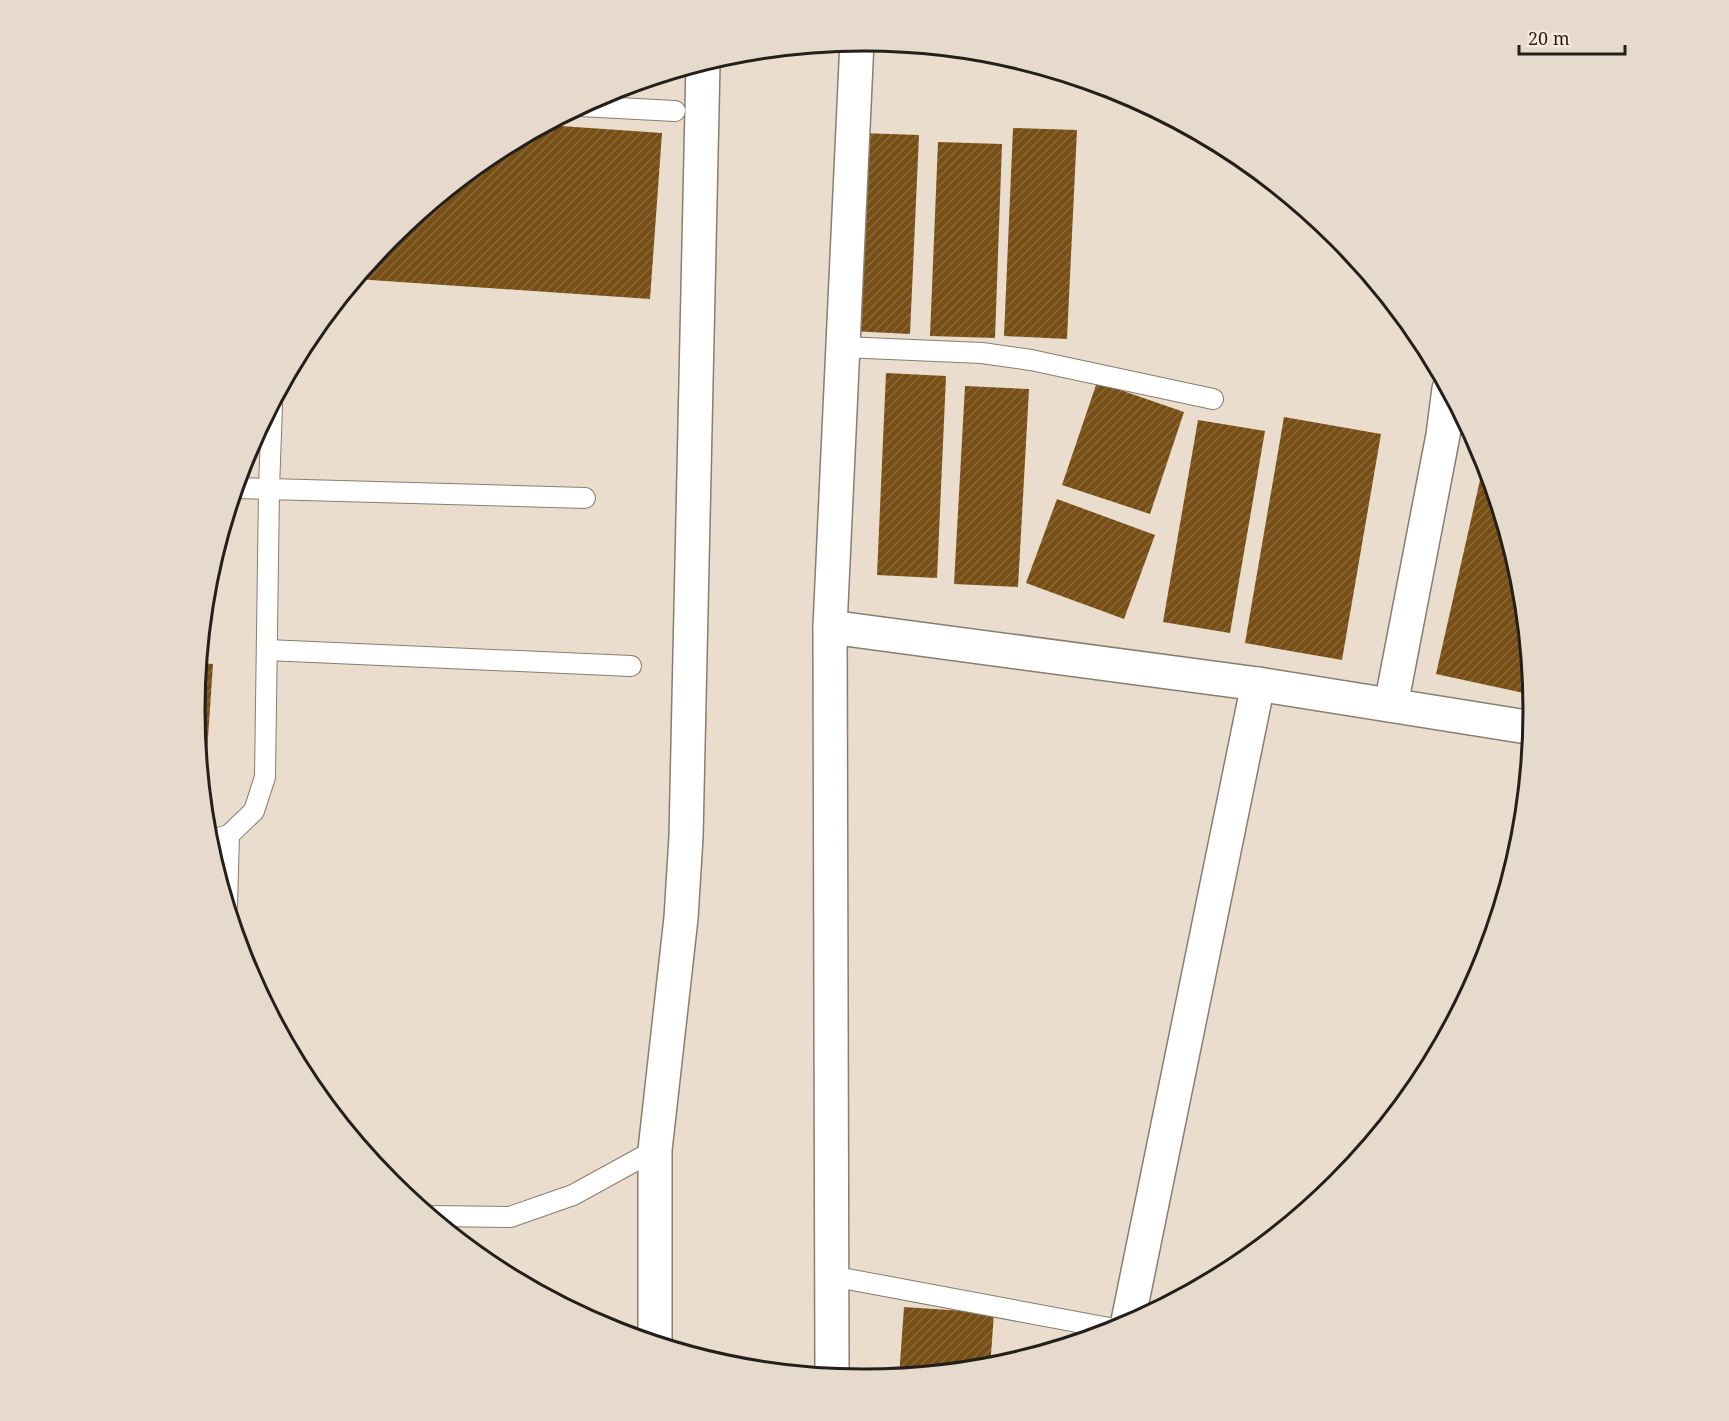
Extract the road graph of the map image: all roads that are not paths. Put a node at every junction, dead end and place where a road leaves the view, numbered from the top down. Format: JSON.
{"nodes":[{"id":1,"x":857,"y":51,"type":"edge"},
{"id":2,"x":703,"y":71,"type":"edge"},
{"id":3,"x":599,"y":107,"type":"edge"},
{"id":4,"x":675,"y":111,"type":"dead end"},
{"id":5,"x":843,"y":347,"type":"junction"},
{"id":6,"x":1213,"y":399,"type":"dead end"},
{"id":7,"x":271,"y":423,"type":"edge"},
{"id":8,"x":1453,"y":424,"type":"edge"},
{"id":9,"x":244,"y":488,"type":"edge"},
{"id":10,"x":269,"y":489,"type":"junction"},
{"id":11,"x":585,"y":498,"type":"dead end"},
{"id":12,"x":830,"y":627,"type":"junction"},
{"id":13,"x":267,"y":650,"type":"junction"},
{"id":14,"x":631,"y":666,"type":"dead end"},
{"id":15,"x":1258,"y":684,"type":"junction"},
{"id":16,"x":1391,"y":705,"type":"junction"},
{"id":17,"x":1524,"y":726,"type":"edge"},
{"id":18,"x":229,"y":835,"type":"junction"},
{"id":19,"x":218,"y":838,"type":"edge"},
{"id":20,"x":228,"y":883,"type":"edge"},
{"id":21,"x":655,"y":1150,"type":"junction"},
{"id":22,"x":442,"y":1216,"type":"edge"},
{"id":23,"x":831,"y":1276,"type":"junction"},
{"id":24,"x":1128,"y":1315,"type":"edge"},
{"id":25,"x":1100,"y":1326,"type":"edge"},
{"id":26,"x":655,"y":1336,"type":"edge"},
{"id":27,"x":832,"y":1369,"type":"edge"}],
"edges":[{"from":1,"to":5,"type":"street"},
{"from":2,"to":21,"type":"street"},
{"from":3,"to":4,"type":"lane"},
{"from":5,"to":6,"type":"lane"},
{"from":5,"to":12,"type":"street"},
{"from":7,"to":10,"type":"lane"},
{"from":8,"to":16,"type":"street"},
{"from":9,"to":10,"type":"lane"},
{"from":10,"to":11,"type":"lane"},
{"from":10,"to":13,"type":"lane"},
{"from":12,"to":15,"type":"street"},
{"from":12,"to":23,"type":"street"},
{"from":13,"to":14,"type":"lane"},
{"from":13,"to":18,"type":"lane"},
{"from":15,"to":16,"type":"street"},
{"from":15,"to":24,"type":"street"},
{"from":16,"to":17,"type":"street"},
{"from":18,"to":19,"type":"lane"},
{"from":18,"to":20,"type":"lane"},
{"from":21,"to":22,"type":"lane"},
{"from":21,"to":26,"type":"street"},
{"from":23,"to":25,"type":"lane"},
{"from":23,"to":27,"type":"street"}]}
